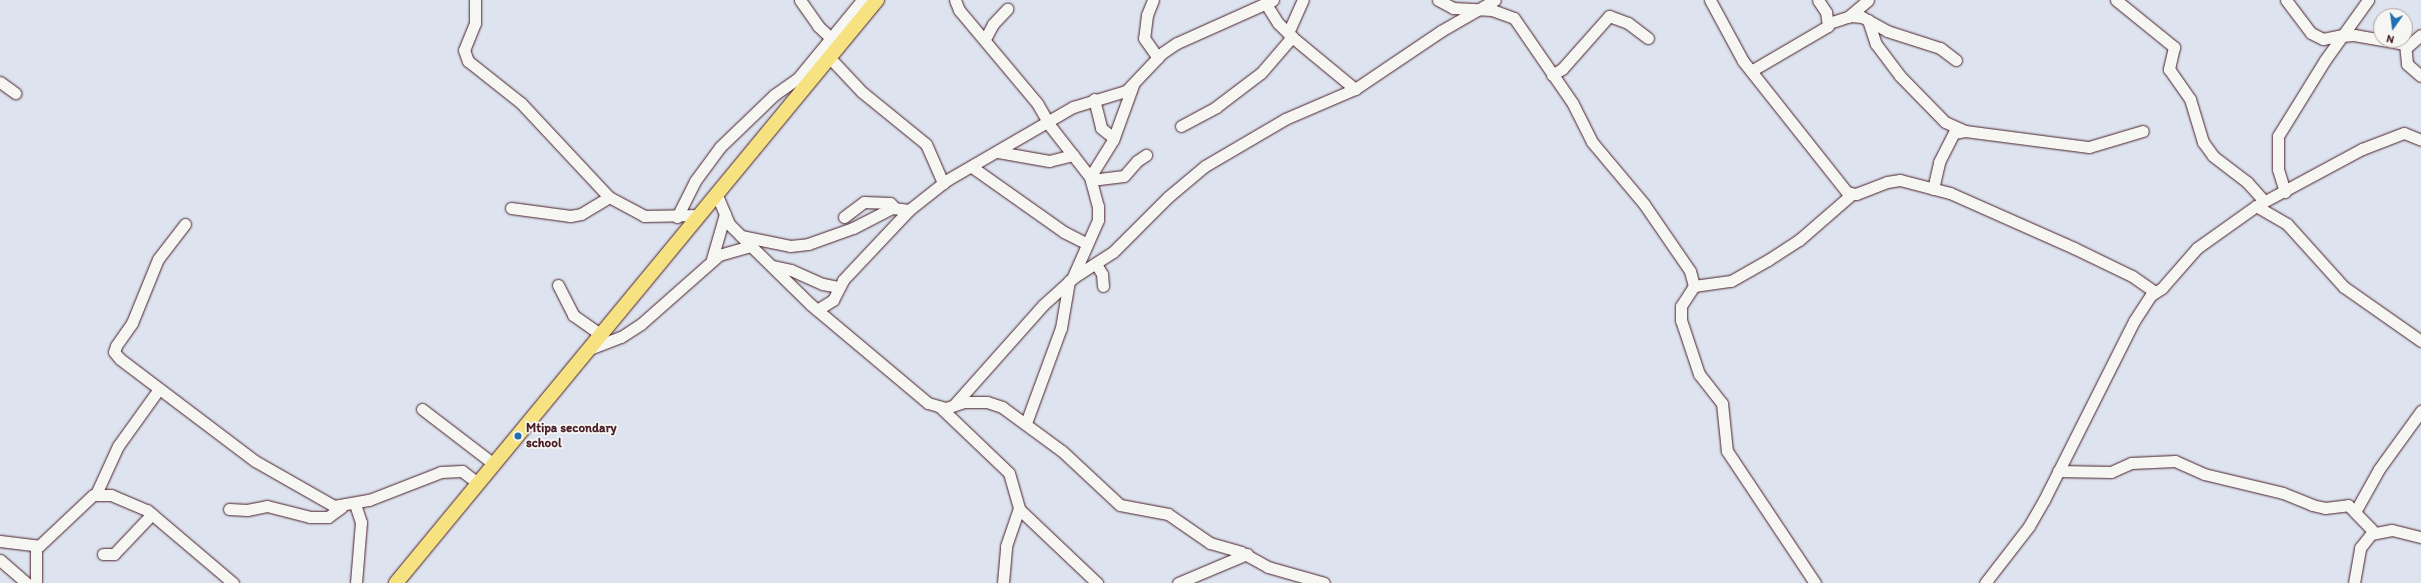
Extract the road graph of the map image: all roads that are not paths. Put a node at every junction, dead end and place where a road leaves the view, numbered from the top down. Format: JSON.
{"nodes":[{"id":1,"x":475,"y":0,"type":"edge"},
{"id":2,"x":800,"y":0,"type":"edge"},
{"id":3,"x":862,"y":0,"type":"edge"},
{"id":4,"x":877,"y":0,"type":"edge"},
{"id":5,"x":954,"y":0,"type":"edge"},
{"id":6,"x":1153,"y":0,"type":"edge"},
{"id":7,"x":1303,"y":0,"type":"edge"},
{"id":8,"x":1438,"y":0,"type":"edge"},
{"id":9,"x":1495,"y":0,"type":"edge"},
{"id":10,"x":1710,"y":0,"type":"edge"},
{"id":11,"x":1818,"y":0,"type":"edge"},
{"id":12,"x":1868,"y":0,"type":"edge"},
{"id":13,"x":2116,"y":0,"type":"edge"},
{"id":14,"x":2286,"y":0,"type":"edge"},
{"id":15,"x":2368,"y":0,"type":"edge"},
{"id":16,"x":1269,"y":1,"type":"edge"},
{"id":17,"x":1008,"y":9,"type":"dead end"},
{"id":18,"x":1481,"y":9,"type":"junction"},
{"id":19,"x":1848,"y":16,"type":"junction"},
{"id":20,"x":1868,"y":20,"type":"junction"},
{"id":21,"x":1829,"y":22,"type":"junction"},
{"id":22,"x":1290,"y":35,"type":"junction"},
{"id":23,"x":2421,"y":35,"type":"edge"},
{"id":24,"x":2342,"y":36,"type":"junction"},
{"id":25,"x":1648,"y":38,"type":"dead end"},
{"id":26,"x":2373,"y":38,"type":"edge"},
{"id":27,"x":832,"y":39,"type":"junction"},
{"id":28,"x":985,"y":39,"type":"junction"},
{"id":29,"x":2413,"y":42,"type":"edge"},
{"id":30,"x":2407,"y":48,"type":"edge"},
{"id":31,"x":829,"y":58,"type":"junction"},
{"id":32,"x":1158,"y":58,"type":"junction"},
{"id":33,"x":1956,"y":60,"type":"dead end"},
{"id":34,"x":1750,"y":71,"type":"junction"},
{"id":35,"x":1552,"y":75,"type":"junction"},
{"id":36,"x":2421,"y":76,"type":"edge"},
{"id":37,"x":0,"y":82,"type":"edge"},
{"id":38,"x":1133,"y":85,"type":"junction"},
{"id":39,"x":1355,"y":89,"type":"junction"},
{"id":40,"x":15,"y":93,"type":"dead end"},
{"id":41,"x":1094,"y":99,"type":"junction"},
{"id":42,"x":1047,"y":122,"type":"junction"},
{"id":43,"x":1181,"y":126,"type":"dead end"},
{"id":44,"x":1965,"y":131,"type":"junction"},
{"id":45,"x":2143,"y":131,"type":"dead end"},
{"id":46,"x":1114,"y":138,"type":"junction"},
{"id":47,"x":2421,"y":140,"type":"edge"},
{"id":48,"x":998,"y":152,"type":"junction"},
{"id":49,"x":1073,"y":155,"type":"junction"},
{"id":50,"x":1146,"y":155,"type":"dead end"},
{"id":51,"x":972,"y":167,"type":"junction"},
{"id":52,"x":1090,"y":178,"type":"junction"},
{"id":53,"x":943,"y":183,"type":"junction"},
{"id":54,"x":1933,"y":189,"type":"junction"},
{"id":55,"x":2285,"y":192,"type":"junction"},
{"id":56,"x":716,"y":193,"type":"junction"},
{"id":57,"x":1852,"y":194,"type":"junction"},
{"id":58,"x":609,"y":197,"type":"junction"},
{"id":59,"x":2260,"y":204,"type":"junction"},
{"id":60,"x":511,"y":208,"type":"dead end"},
{"id":61,"x":895,"y":208,"type":"junction"},
{"id":62,"x":909,"y":210,"type":"junction"},
{"id":63,"x":725,"y":214,"type":"junction"},
{"id":64,"x":698,"y":215,"type":"junction"},
{"id":65,"x":676,"y":217,"type":"junction"},
{"id":66,"x":844,"y":217,"type":"dead end"},
{"id":67,"x":185,"y":224,"type":"dead end"},
{"id":68,"x":741,"y":236,"type":"junction"},
{"id":69,"x":1086,"y":244,"type":"junction"},
{"id":70,"x":751,"y":246,"type":"junction"},
{"id":71,"x":712,"y":259,"type":"junction"},
{"id":72,"x":1096,"y":264,"type":"junction"},
{"id":73,"x":772,"y":266,"type":"junction"},
{"id":74,"x":1071,"y":280,"type":"junction"},
{"id":75,"x":558,"y":285,"type":"dead end"},
{"id":76,"x":1103,"y":286,"type":"dead end"},
{"id":77,"x":1694,"y":286,"type":"junction"},
{"id":78,"x":840,"y":287,"type":"junction"},
{"id":79,"x":2155,"y":292,"type":"junction"},
{"id":80,"x":817,"y":310,"type":"junction"},
{"id":81,"x":600,"y":334,"type":"junction"},
{"id":82,"x":2421,"y":341,"type":"edge"},
{"id":83,"x":588,"y":349,"type":"junction"},
{"id":84,"x":159,"y":389,"type":"junction"},
{"id":85,"x":954,"y":405,"type":"junction"},
{"id":86,"x":940,"y":407,"type":"junction"},
{"id":87,"x":422,"y":409,"type":"dead end"},
{"id":88,"x":2421,"y":411,"type":"edge"},
{"id":89,"x":1026,"y":423,"type":"junction"},
{"id":90,"x":494,"y":464,"type":"junction"},
{"id":91,"x":2058,"y":471,"type":"junction"},
{"id":92,"x":475,"y":487,"type":"junction"},
{"id":93,"x":96,"y":494,"type":"junction"},
{"id":94,"x":356,"y":504,"type":"junction"},
{"id":95,"x":342,"y":507,"type":"junction"},
{"id":96,"x":229,"y":509,"type":"dead end"},
{"id":97,"x":1018,"y":509,"type":"junction"},
{"id":98,"x":2355,"y":512,"type":"junction"},
{"id":99,"x":152,"y":514,"type":"junction"},
{"id":100,"x":2374,"y":532,"type":"junction"},
{"id":101,"x":2421,"y":537,"type":"edge"},
{"id":102,"x":0,"y":541,"type":"edge"},
{"id":103,"x":36,"y":546,"type":"junction"},
{"id":104,"x":103,"y":554,"type":"dead end"},
{"id":105,"x":1247,"y":554,"type":"junction"},
{"id":106,"x":0,"y":560,"type":"edge"},
{"id":107,"x":26,"y":583,"type":"edge"},
{"id":108,"x":36,"y":583,"type":"edge"},
{"id":109,"x":233,"y":583,"type":"edge"},
{"id":110,"x":356,"y":583,"type":"edge"},
{"id":111,"x":396,"y":583,"type":"edge"},
{"id":112,"x":1003,"y":583,"type":"edge"},
{"id":113,"x":1097,"y":583,"type":"edge"},
{"id":114,"x":1178,"y":583,"type":"edge"},
{"id":115,"x":1324,"y":583,"type":"edge"},
{"id":116,"x":1815,"y":583,"type":"edge"},
{"id":117,"x":1985,"y":583,"type":"edge"},
{"id":118,"x":2354,"y":583,"type":"edge"}],
"edges":[{"from":1,"to":58,"type":"street"},
{"from":2,"to":27,"type":"street"},
{"from":3,"to":27,"type":"street"},
{"from":4,"to":31,"type":"main road"},
{"from":5,"to":28,"type":"street"},
{"from":6,"to":32,"type":"street"},
{"from":7,"to":22,"type":"street"},
{"from":8,"to":18,"type":"street"},
{"from":9,"to":18,"type":"street"},
{"from":10,"to":34,"type":"street"},
{"from":11,"to":21,"type":"street"},
{"from":12,"to":19,"type":"street"},
{"from":13,"to":59,"type":"street"},
{"from":14,"to":24,"type":"street"},
{"from":15,"to":24,"type":"street"},
{"from":16,"to":22,"type":"street"},
{"from":16,"to":32,"type":"street"},
{"from":17,"to":28,"type":"street"},
{"from":18,"to":35,"type":"street"},
{"from":18,"to":39,"type":"street"},
{"from":19,"to":20,"type":"street"},
{"from":19,"to":21,"type":"street"},
{"from":20,"to":33,"type":"street"},
{"from":20,"to":44,"type":"street"},
{"from":21,"to":34,"type":"street"},
{"from":22,"to":39,"type":"street"},
{"from":22,"to":43,"type":"street"},
{"from":23,"to":29,"type":"street"},
{"from":24,"to":26,"type":"street"},
{"from":24,"to":55,"type":"street"},
{"from":25,"to":35,"type":"street"},
{"from":27,"to":65,"type":"street"},
{"from":28,"to":42,"type":"street"},
{"from":30,"to":36,"type":"street"},
{"from":31,"to":53,"type":"street"},
{"from":31,"to":56,"type":"main road"},
{"from":32,"to":38,"type":"street"},
{"from":34,"to":57,"type":"street"},
{"from":35,"to":77,"type":"street"},
{"from":37,"to":40,"type":"street"},
{"from":38,"to":41,"type":"street"},
{"from":38,"to":46,"type":"street"},
{"from":39,"to":72,"type":"street"},
{"from":41,"to":42,"type":"street"},
{"from":41,"to":46,"type":"street"},
{"from":42,"to":48,"type":"street"},
{"from":42,"to":49,"type":"street"},
{"from":44,"to":45,"type":"street"},
{"from":44,"to":54,"type":"street"},
{"from":46,"to":52,"type":"street"},
{"from":47,"to":55,"type":"street"},
{"from":48,"to":49,"type":"street"},
{"from":48,"to":51,"type":"street"},
{"from":49,"to":52,"type":"street"},
{"from":50,"to":52,"type":"street"},
{"from":51,"to":53,"type":"street"},
{"from":51,"to":69,"type":"street"},
{"from":52,"to":69,"type":"street"},
{"from":53,"to":62,"type":"street"},
{"from":54,"to":57,"type":"street"},
{"from":54,"to":79,"type":"street"},
{"from":55,"to":59,"type":"street"},
{"from":56,"to":63,"type":"street"},
{"from":56,"to":64,"type":"main road"},
{"from":57,"to":77,"type":"street"},
{"from":58,"to":60,"type":"street"},
{"from":58,"to":65,"type":"street"},
{"from":59,"to":79,"type":"street"},
{"from":59,"to":82,"type":"street"},
{"from":61,"to":62,"type":"street"},
{"from":61,"to":66,"type":"street"},
{"from":61,"to":68,"type":"street"},
{"from":62,"to":78,"type":"street"},
{"from":63,"to":68,"type":"street"},
{"from":63,"to":71,"type":"street"},
{"from":64,"to":65,"type":"street"},
{"from":64,"to":81,"type":"main road"},
{"from":67,"to":84,"type":"street"},
{"from":68,"to":70,"type":"street"},
{"from":69,"to":74,"type":"street"},
{"from":70,"to":71,"type":"street"},
{"from":70,"to":73,"type":"street"},
{"from":71,"to":83,"type":"street"},
{"from":72,"to":74,"type":"street"},
{"from":72,"to":76,"type":"street"},
{"from":73,"to":78,"type":"street"},
{"from":73,"to":80,"type":"street"},
{"from":74,"to":85,"type":"street"},
{"from":74,"to":89,"type":"street"},
{"from":75,"to":81,"type":"street"},
{"from":77,"to":116,"type":"street"},
{"from":78,"to":80,"type":"street"},
{"from":79,"to":91,"type":"street"},
{"from":80,"to":86,"type":"street"},
{"from":81,"to":83,"type":"main road"},
{"from":83,"to":90,"type":"main road"},
{"from":84,"to":93,"type":"street"},
{"from":84,"to":95,"type":"street"},
{"from":85,"to":86,"type":"street"},
{"from":85,"to":89,"type":"street"},
{"from":86,"to":97,"type":"street"},
{"from":87,"to":90,"type":"street"},
{"from":88,"to":98,"type":"street"},
{"from":89,"to":105,"type":"street"},
{"from":90,"to":92,"type":"main road"},
{"from":91,"to":98,"type":"street"},
{"from":91,"to":117,"type":"street"},
{"from":92,"to":94,"type":"street"},
{"from":92,"to":111,"type":"main road"},
{"from":93,"to":99,"type":"street"},
{"from":93,"to":103,"type":"street"},
{"from":94,"to":95,"type":"street"},
{"from":94,"to":110,"type":"street"},
{"from":95,"to":96,"type":"street"},
{"from":97,"to":112,"type":"street"},
{"from":97,"to":113,"type":"street"},
{"from":98,"to":100,"type":"street"},
{"from":99,"to":104,"type":"street"},
{"from":99,"to":109,"type":"street"},
{"from":100,"to":101,"type":"street"},
{"from":100,"to":118,"type":"street"},
{"from":102,"to":103,"type":"street"},
{"from":103,"to":108,"type":"street"},
{"from":105,"to":114,"type":"street"},
{"from":105,"to":115,"type":"street"},
{"from":106,"to":107,"type":"street"}]}
